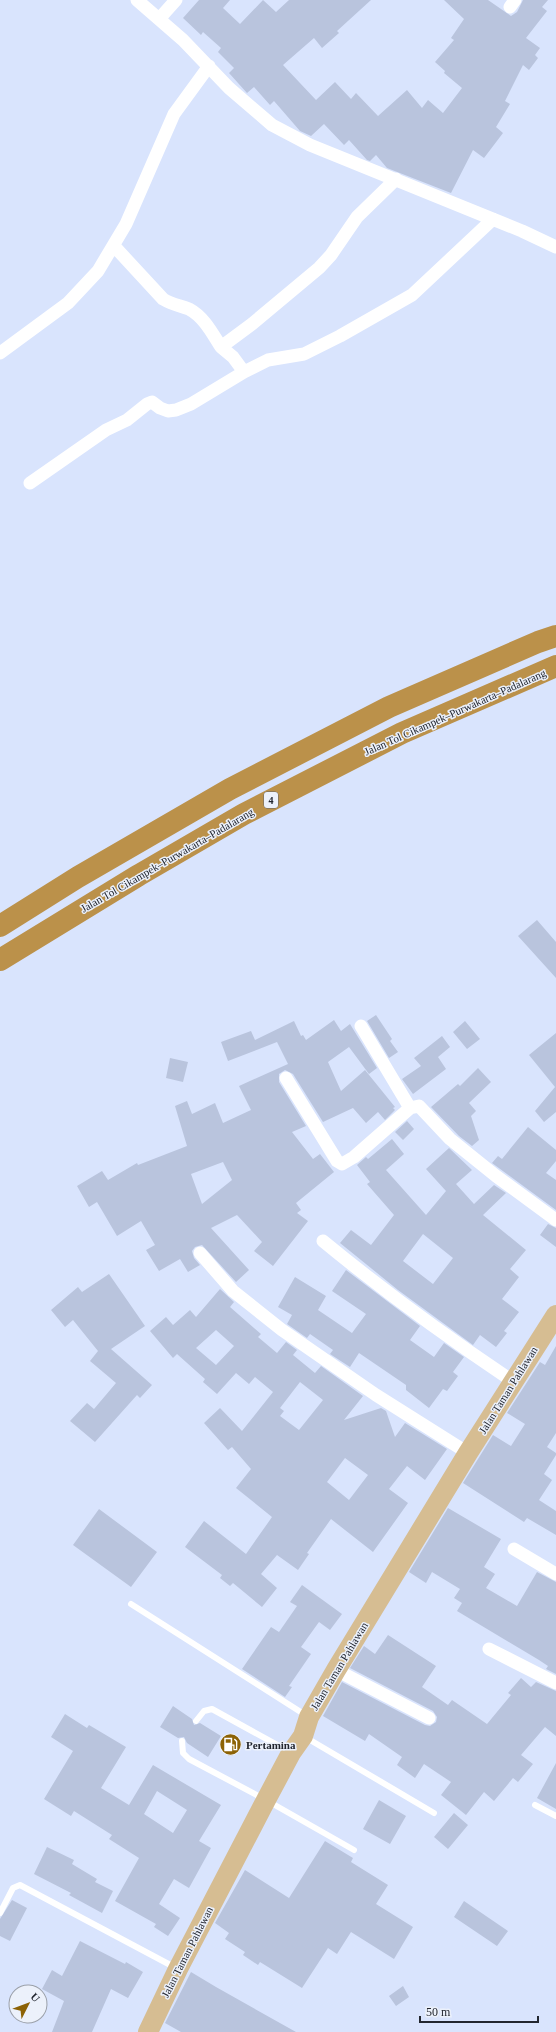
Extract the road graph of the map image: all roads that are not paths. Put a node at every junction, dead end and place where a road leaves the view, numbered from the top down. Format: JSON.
{"nodes":[{"id":1,"x":137,"y":0,"type":"edge"},
{"id":2,"x":176,"y":0,"type":"edge"},
{"id":3,"x":159,"y":19,"type":"junction"},
{"id":4,"x":209,"y":66,"type":"junction"},
{"id":5,"x":396,"y":180,"type":"junction"},
{"id":6,"x":492,"y":219,"type":"junction"},
{"id":7,"x":114,"y":246,"type":"junction"},
{"id":8,"x":556,"y":247,"type":"edge"},
{"id":9,"x":221,"y":347,"type":"junction"},
{"id":10,"x":0,"y":353,"type":"edge"},
{"id":11,"x":244,"y":372,"type":"junction"},
{"id":12,"x":30,"y":483,"type":"dead end"},
{"id":13,"x":556,"y":636,"type":"edge"},
{"id":14,"x":556,"y":666,"type":"edge"},
{"id":15,"x":0,"y":926,"type":"edge"},
{"id":16,"x":0,"y":960,"type":"edge"},
{"id":17,"x":361,"y":1026,"type":"dead end"},
{"id":18,"x":286,"y":1078,"type":"dead end"},
{"id":19,"x":410,"y":1108,"type":"junction"},
{"id":20,"x":556,"y":1220,"type":"edge"},
{"id":21,"x":323,"y":1241,"type":"dead end"},
{"id":22,"x":200,"y":1252,"type":"dead end"},
{"id":23,"x":556,"y":1315,"type":"edge"},
{"id":24,"x":514,"y":1382,"type":"junction"},
{"id":25,"x":468,"y":1453,"type":"junction"},
{"id":26,"x":514,"y":1549,"type":"dead end"},
{"id":27,"x":556,"y":1574,"type":"edge"},
{"id":28,"x":131,"y":1604,"type":"dead end"},
{"id":29,"x":489,"y":1649,"type":"dead end"},
{"id":30,"x":336,"y":1670,"type":"junction"},
{"id":31,"x":556,"y":1683,"type":"edge"},
{"id":32,"x":429,"y":1718,"type":"dead end"},
{"id":33,"x":196,"y":1721,"type":"dead end"},
{"id":34,"x":306,"y":1726,"type":"junction"},
{"id":35,"x":182,"y":1741,"type":"dead end"},
{"id":36,"x":291,"y":1753,"type":"junction"},
{"id":37,"x":266,"y":1800,"type":"junction"},
{"id":38,"x":535,"y":1804,"type":"dead end"},
{"id":39,"x":434,"y":1813,"type":"dead end"},
{"id":40,"x":556,"y":1816,"type":"edge"},
{"id":41,"x":354,"y":1850,"type":"dead end"},
{"id":42,"x":0,"y":1913,"type":"edge"},
{"id":43,"x":178,"y":1969,"type":"junction"},
{"id":44,"x":148,"y":2032,"type":"edge"}],
"edges":[{"from":1,"to":3,"type":"street"},
{"from":2,"to":3,"type":"street"},
{"from":3,"to":4,"type":"street"},
{"from":4,"to":5,"type":"street"},
{"from":4,"to":7,"type":"street"},
{"from":5,"to":6,"type":"street"},
{"from":5,"to":9,"type":"street"},
{"from":6,"to":8,"type":"street"},
{"from":6,"to":11,"type":"street"},
{"from":7,"to":9,"type":"street"},
{"from":7,"to":10,"type":"street"},
{"from":9,"to":11,"type":"street"},
{"from":11,"to":12,"type":"street"},
{"from":13,"to":15,"type":"highway"},
{"from":14,"to":16,"type":"highway","name":"Jalan Tol Cikampek–Purwakarta–Padalarang","number":"4"},
{"from":17,"to":19,"type":"street"},
{"from":18,"to":19,"type":"street"},
{"from":19,"to":20,"type":"street"},
{"from":21,"to":24,"type":"street"},
{"from":22,"to":25,"type":"street"},
{"from":23,"to":24,"type":"main road","name":"Jalan Taman Pahlawan"},
{"from":24,"to":25,"type":"main road","name":"Jalan Taman Pahlawan"},
{"from":25,"to":30,"type":"main road","name":"Jalan Taman Pahlawan"},
{"from":26,"to":27,"type":"street"},
{"from":28,"to":34,"type":"lane"},
{"from":29,"to":31,"type":"street"},
{"from":30,"to":32,"type":"street"},
{"from":30,"to":34,"type":"main road","name":"Jalan Taman Pahlawan"},
{"from":33,"to":36,"type":"lane"},
{"from":34,"to":36,"type":"main road","name":"Jalan Taman Pahlawan"},
{"from":34,"to":39,"type":"lane"},
{"from":35,"to":37,"type":"lane"},
{"from":36,"to":37,"type":"main road","name":"Jalan Taman Pahlawan"},
{"from":37,"to":41,"type":"lane"},
{"from":37,"to":43,"type":"main road","name":"Jalan Taman Pahlawan"},
{"from":38,"to":40,"type":"lane"},
{"from":42,"to":43,"type":"lane"},
{"from":43,"to":44,"type":"main road","name":"Jalan Taman Pahlawan"}]}
